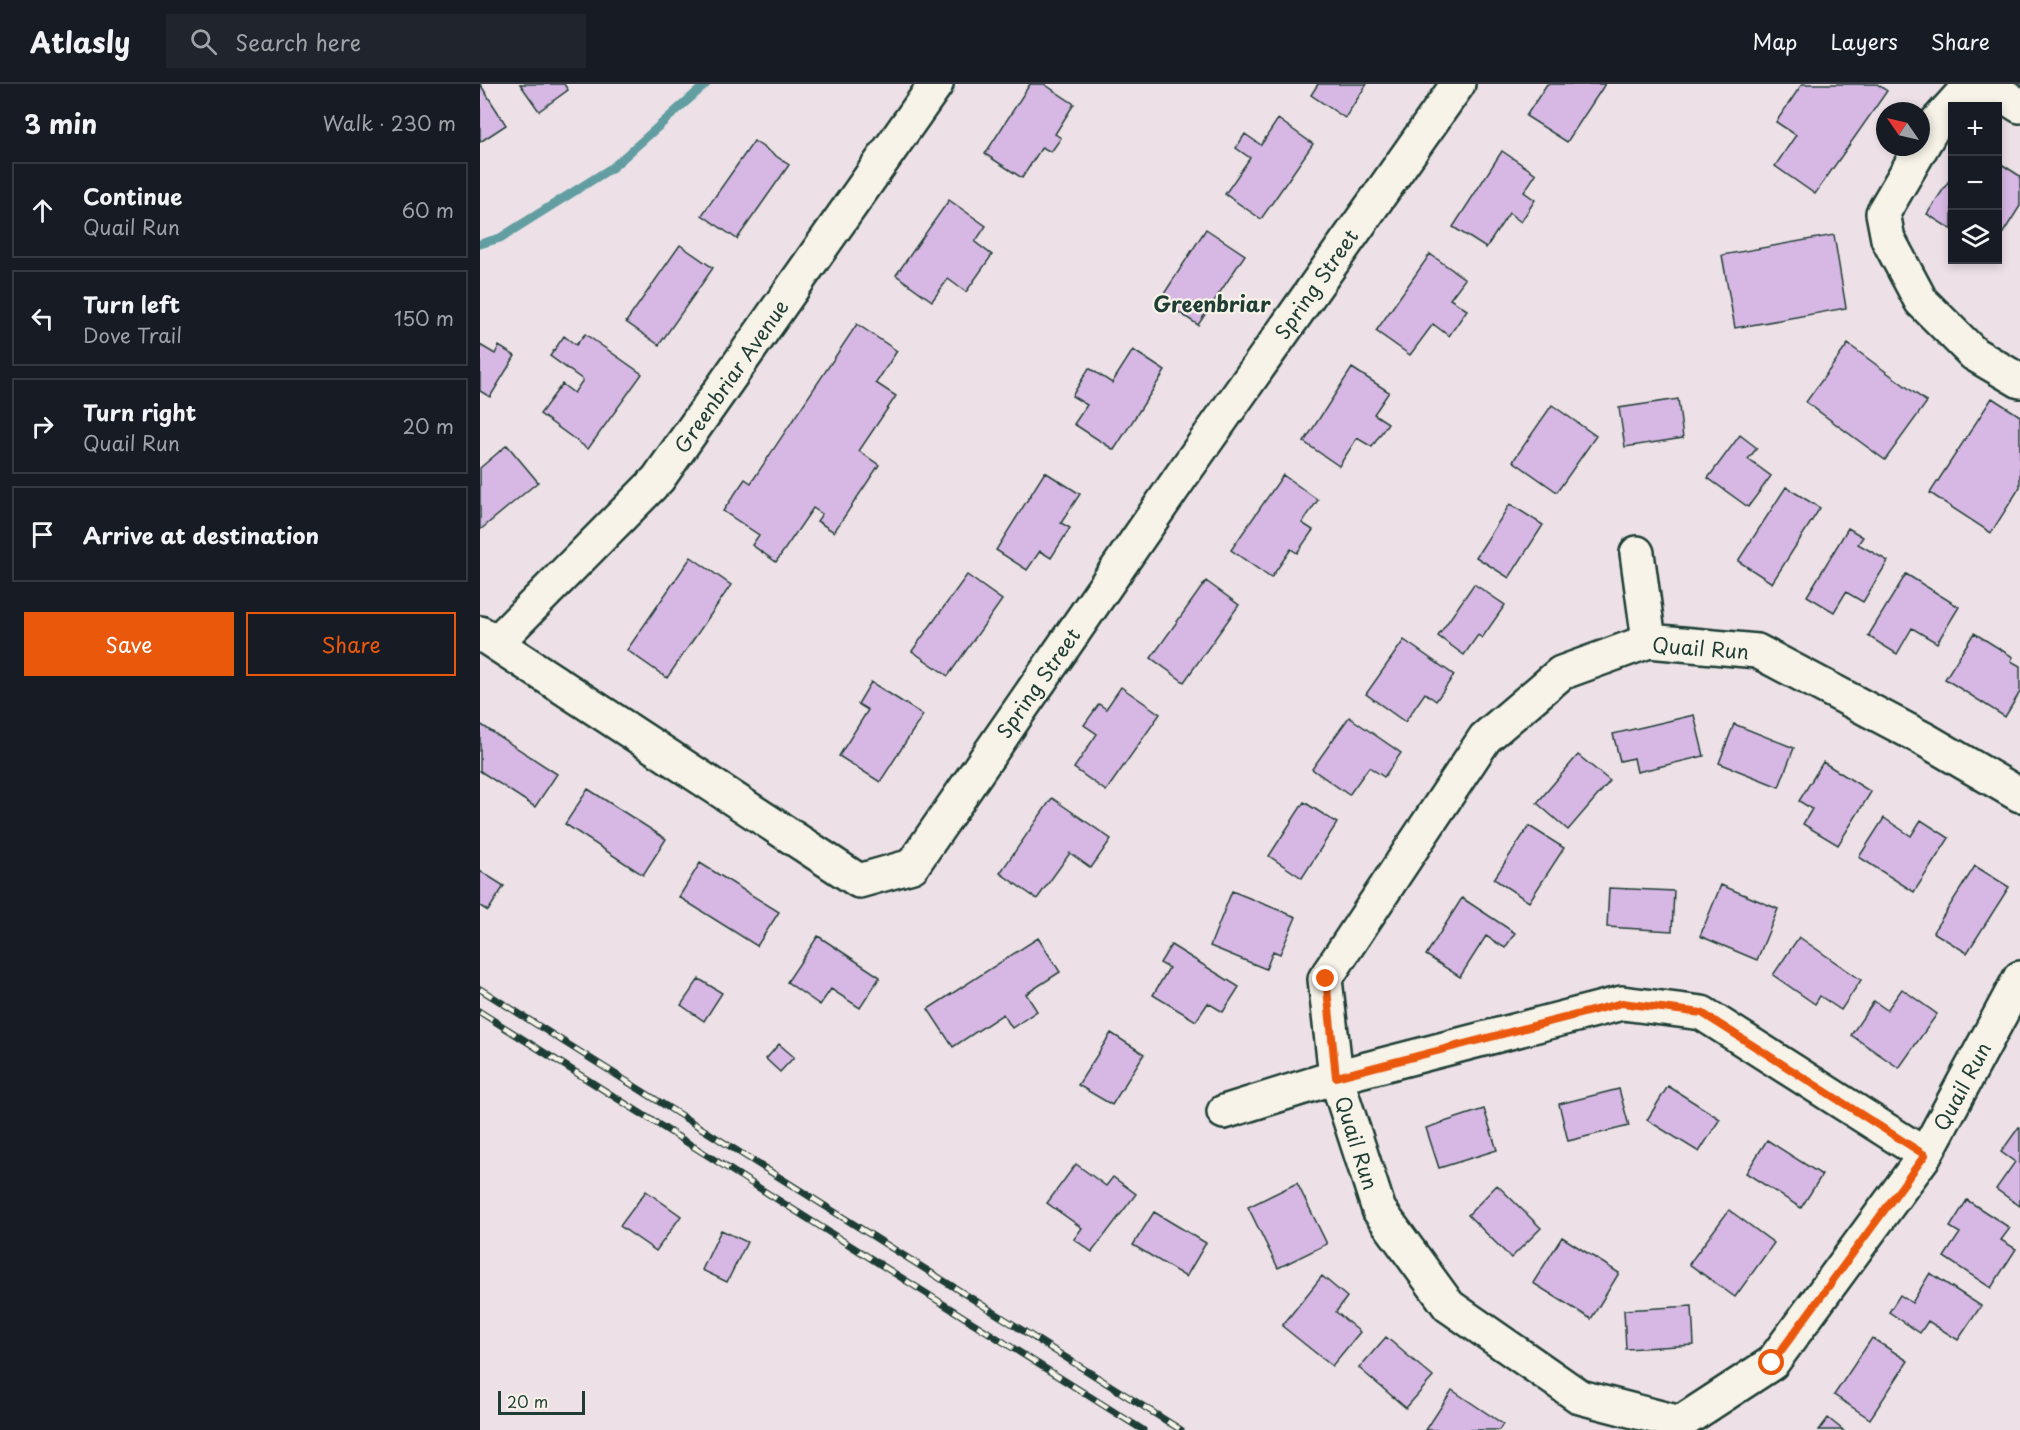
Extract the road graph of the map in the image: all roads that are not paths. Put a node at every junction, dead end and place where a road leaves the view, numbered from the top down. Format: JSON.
{"nodes":[{"id":1,"x":936,"y":84,"type":"edge"},
{"id":2,"x":1458,"y":84,"type":"edge"},
{"id":3,"x":2020,"y":106,"type":"edge"},
{"id":4,"x":2020,"y":381,"type":"edge"},
{"id":5,"x":1636,"y":553,"type":"dead end"},
{"id":6,"x":488,"y":638,"type":"edge"},
{"id":7,"x":1649,"y":641,"type":"junction"},
{"id":8,"x":2020,"y":795,"type":"edge"},
{"id":9,"x":2020,"y":978,"type":"edge"},
{"id":10,"x":1336,"y":1077,"type":"junction"},
{"id":11,"x":1224,"y":1112,"type":"dead end"},
{"id":12,"x":1925,"y":1155,"type":"junction"}],
"edges":[{"from":1,"to":6,"type":"street","name":"Greenbriar Avenue"},
{"from":2,"to":6,"type":"street","name":"Spring Street"},
{"from":3,"to":4,"type":"street"},
{"from":5,"to":7,"type":"street"},
{"from":7,"to":8,"type":"street","name":"Quail Run"},
{"from":7,"to":10,"type":"street","name":"Quail Run"},
{"from":9,"to":12,"type":"street","name":"Quail Run"},
{"from":10,"to":11,"type":"street"},
{"from":10,"to":12,"type":"street"},
{"from":10,"to":12,"type":"street","name":"Quail Run"}]}
